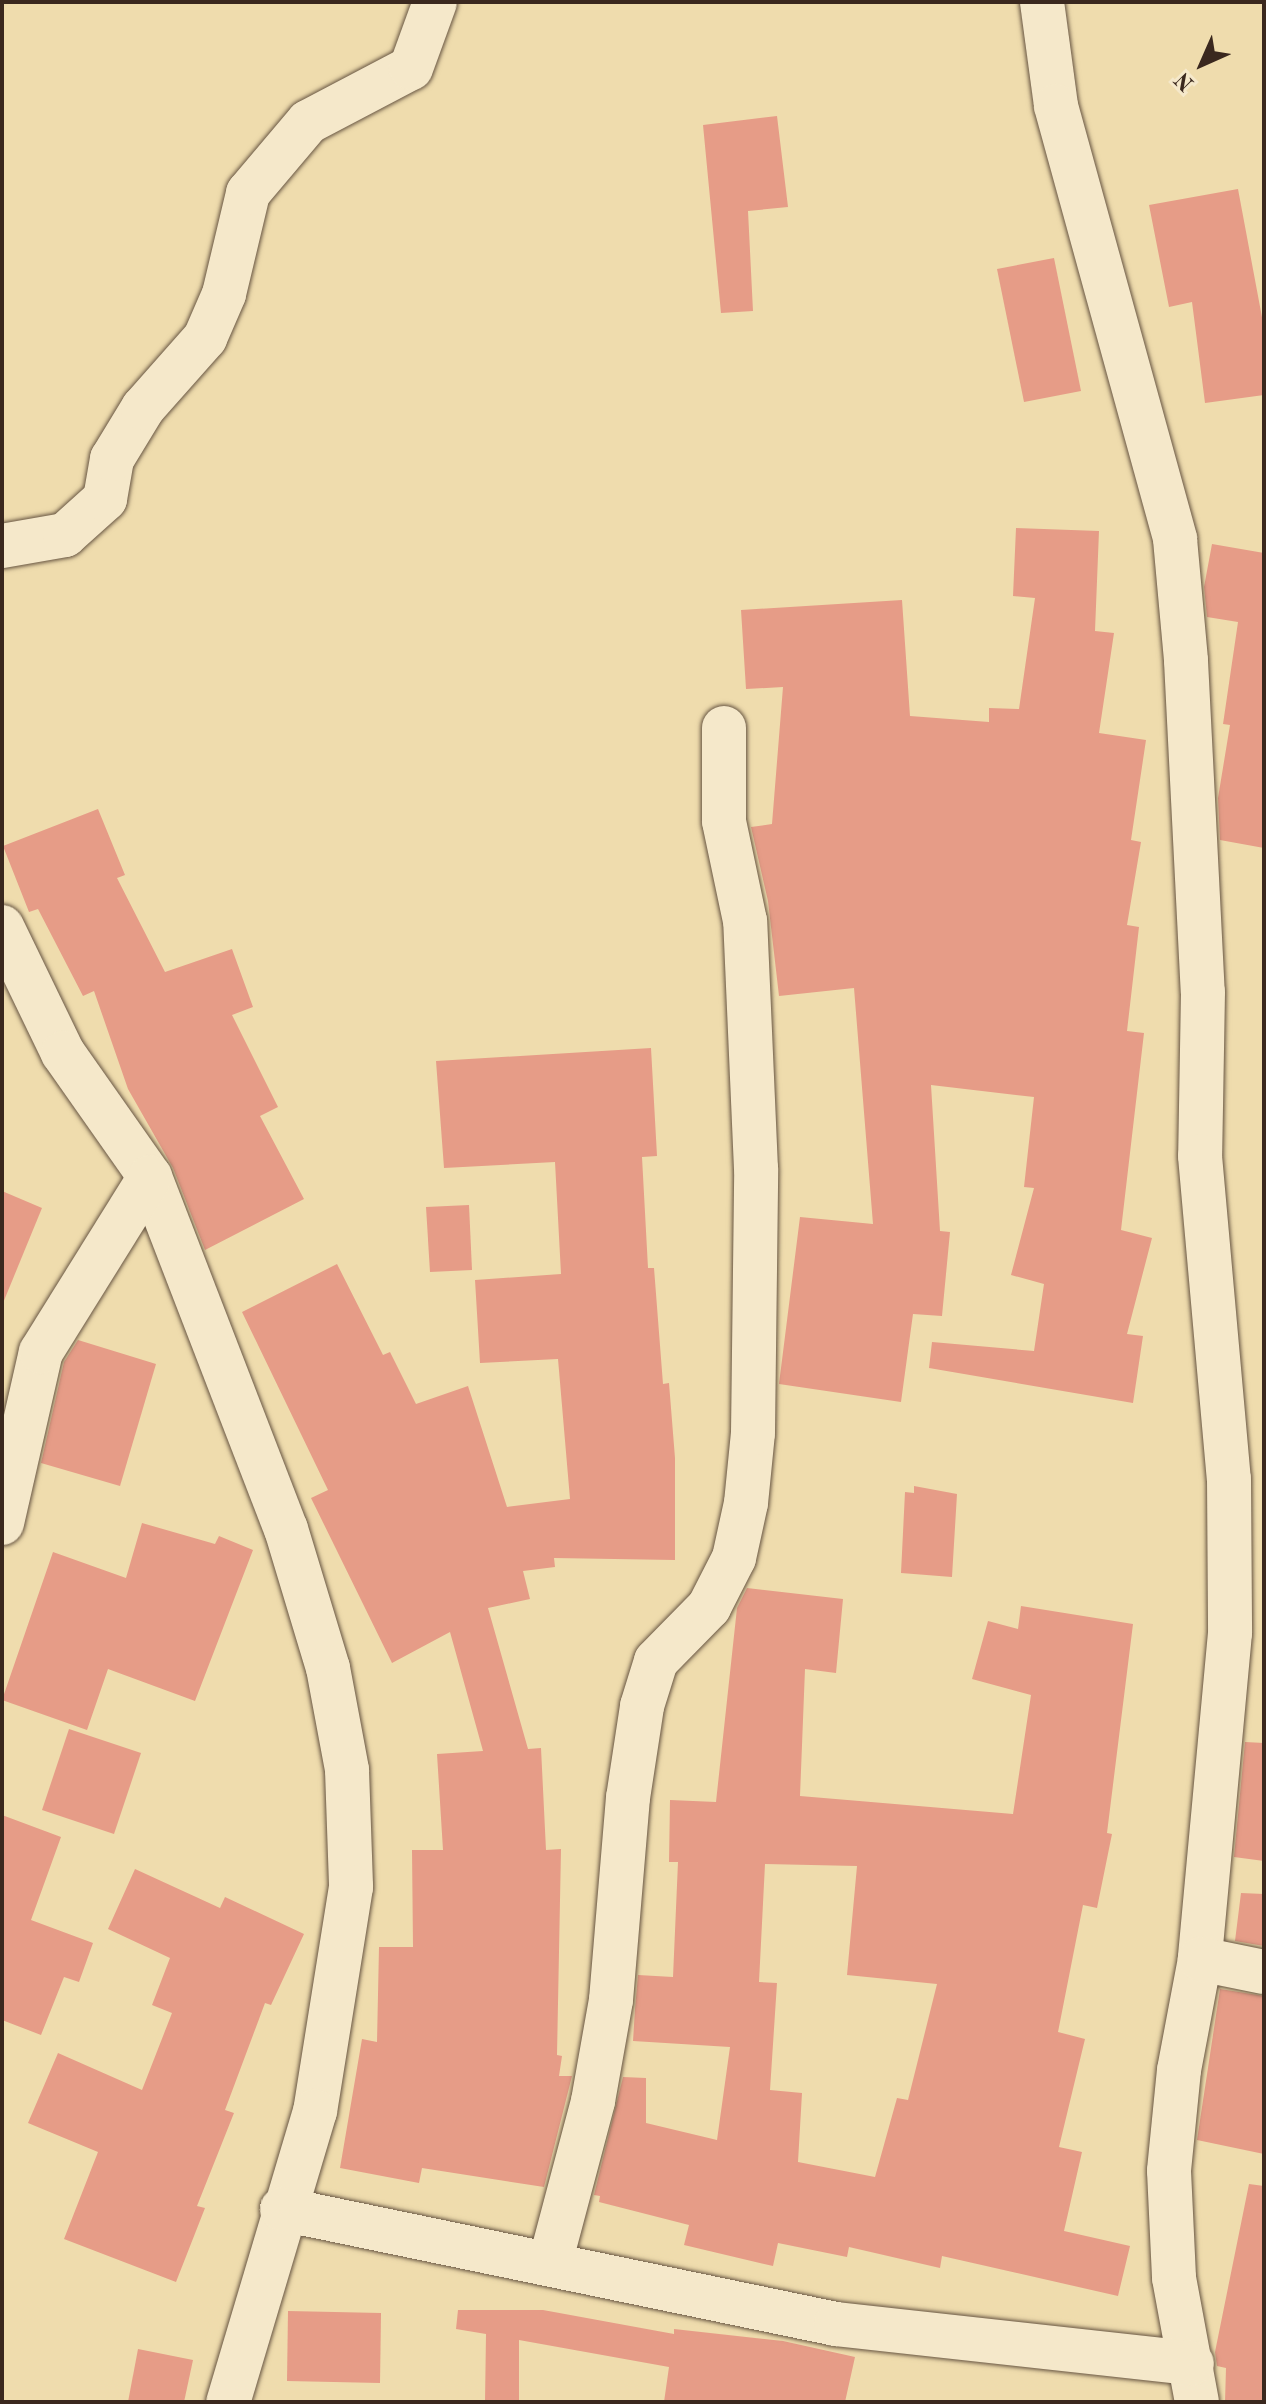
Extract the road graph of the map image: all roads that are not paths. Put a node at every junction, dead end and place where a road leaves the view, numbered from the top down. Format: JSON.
{"nodes":[{"id":1,"x":435,"y":2,"type":"edge"},
{"id":2,"x":1042,"y":2,"type":"edge"},
{"id":3,"x":2,"y":546,"type":"edge"},
{"id":4,"x":724,"y":728,"type":"dead end"},
{"id":5,"x":2,"y":927,"type":"edge"},
{"id":6,"x":150,"y":1177,"type":"junction"},
{"id":7,"x":2,"y":1523,"type":"edge"},
{"id":8,"x":1200,"y":1959,"type":"junction"},
{"id":9,"x":1264,"y":1972,"type":"edge"},
{"id":10,"x":282,"y":2209,"type":"junction"},
{"id":11,"x":550,"y":2263,"type":"junction"},
{"id":12,"x":1194,"y":2383,"type":"edge"},
{"id":13,"x":228,"y":2402,"type":"edge"}],
"edges":[{"from":1,"to":3,"type":"street"},
{"from":2,"to":8,"type":"street"},
{"from":4,"to":11,"type":"street"},
{"from":5,"to":6,"type":"street"},
{"from":6,"to":7,"type":"street"},
{"from":6,"to":10,"type":"street"},
{"from":8,"to":9,"type":"street"},
{"from":8,"to":12,"type":"street"},
{"from":10,"to":11,"type":"street"},
{"from":10,"to":13,"type":"street"},
{"from":11,"to":12,"type":"street"}]}
